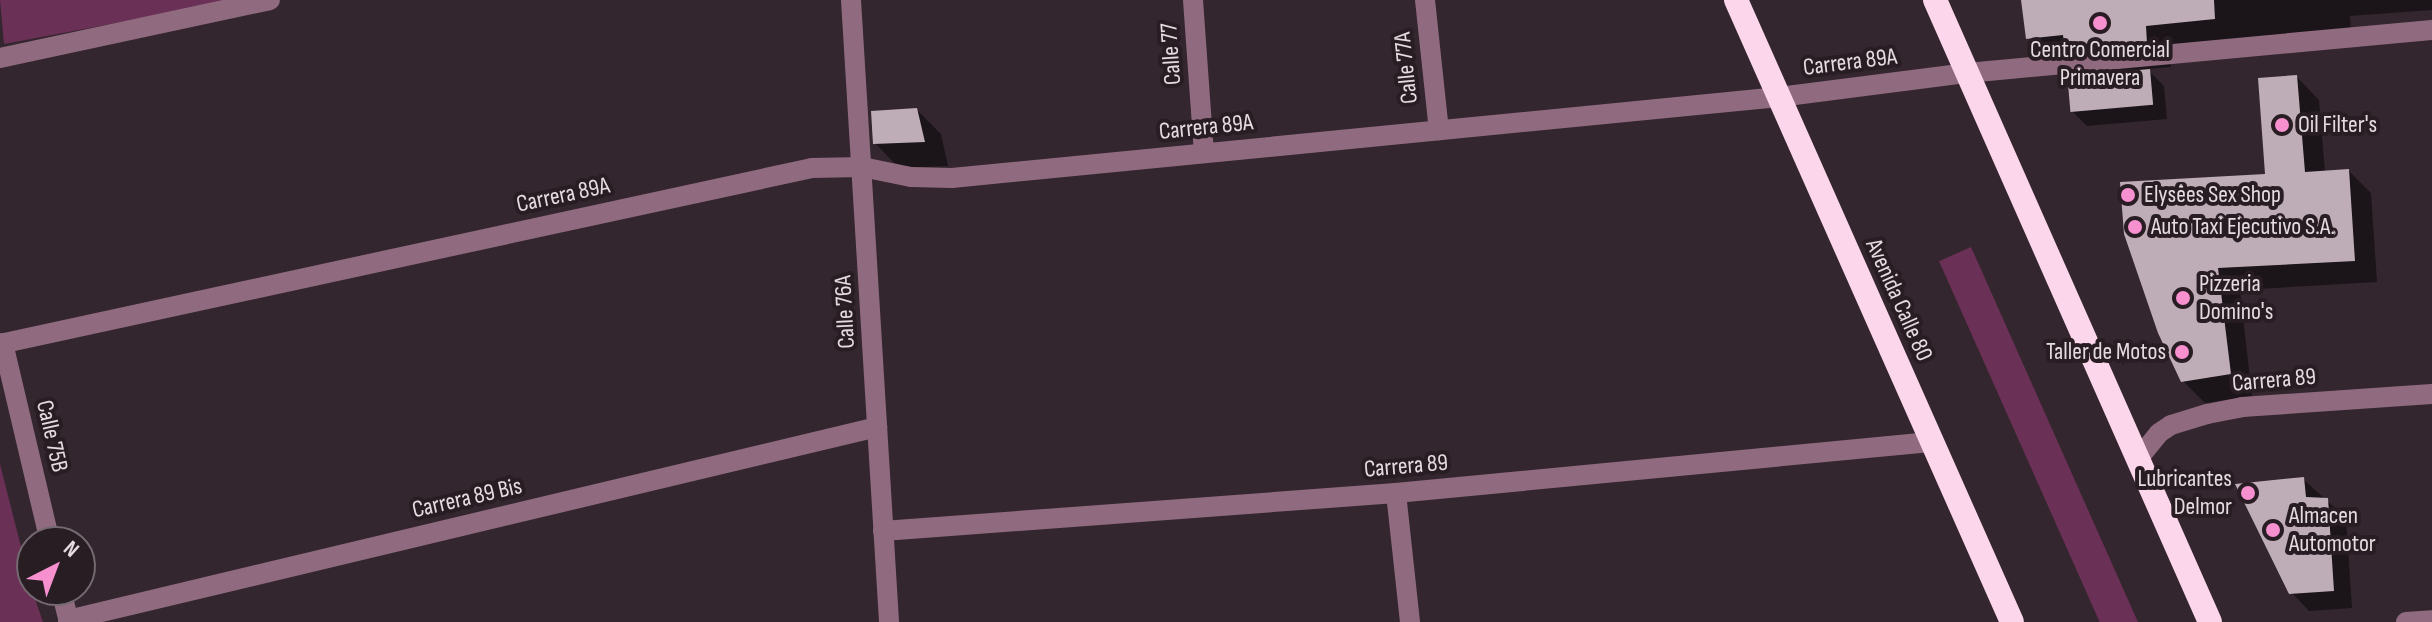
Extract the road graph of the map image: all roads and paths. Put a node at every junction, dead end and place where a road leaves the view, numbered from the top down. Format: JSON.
{"nodes":[{"id":1,"x":270,"y":0,"type":"edge"},
{"id":2,"x":851,"y":0,"type":"edge"},
{"id":3,"x":1193,"y":0,"type":"edge"},
{"id":4,"x":1425,"y":0,"type":"edge"},
{"id":5,"x":1736,"y":0,"type":"edge"},
{"id":6,"x":1935,"y":0,"type":"edge"},
{"id":7,"x":2432,"y":30,"type":"edge"},
{"id":8,"x":0,"y":58,"type":"edge"},
{"id":9,"x":1967,"y":73,"type":"junction"},
{"id":10,"x":1779,"y":97,"type":"junction"},
{"id":11,"x":1439,"y":130,"type":"junction"},
{"id":12,"x":1204,"y":153,"type":"junction"},
{"id":13,"x":862,"y":167,"type":"junction"},
{"id":14,"x":1,"y":343,"type":"edge"},
{"id":15,"x":2432,"y":394,"type":"edge"},
{"id":16,"x":877,"y":427,"type":"junction"},
{"id":17,"x":1931,"y":442,"type":"junction"},
{"id":18,"x":2138,"y":459,"type":"junction"},
{"id":19,"x":1396,"y":493,"type":"junction"},
{"id":20,"x":46,"y":526,"type":"edge"},
{"id":21,"x":883,"y":531,"type":"junction"},
{"id":22,"x":2432,"y":620,"type":"edge"},
{"id":23,"x":68,"y":621,"type":"edge"},
{"id":24,"x":889,"y":622,"type":"edge"},
{"id":25,"x":1410,"y":622,"type":"edge"},
{"id":26,"x":2012,"y":622,"type":"edge"},
{"id":27,"x":2210,"y":622,"type":"edge"},
{"id":28,"x":2406,"y":622,"type":"edge"}],
"edges":[{"from":1,"to":8,"type":"street"},
{"from":2,"to":13,"type":"street","name":"Calle 76A"},
{"from":3,"to":12,"type":"street","name":"Calle 77"},
{"from":4,"to":11,"type":"street","name":"Calle 77A"},
{"from":5,"to":10,"type":"highway","name":"Avenida Calle 80"},
{"from":6,"to":9,"type":"highway"},
{"from":7,"to":9,"type":"street","name":"Carrera 89A"},
{"from":9,"to":10,"type":"street","name":"Carrera 89A"},
{"from":9,"to":18,"type":"highway"},
{"from":10,"to":11,"type":"street","name":"Carrera 89A"},
{"from":10,"to":17,"type":"highway","name":"Avenida Calle 80"},
{"from":11,"to":12,"type":"street","name":"Carrera 89A"},
{"from":12,"to":13,"type":"street","name":"Carrera 89A"},
{"from":13,"to":14,"type":"street","name":"Carrera 89A"},
{"from":13,"to":16,"type":"street","name":"Calle 76A"},
{"from":14,"to":20,"type":"street","name":"Calle 75B"},
{"from":15,"to":18,"type":"street","name":"Carrera 89"},
{"from":16,"to":21,"type":"street","name":"Calle 76A"},
{"from":16,"to":23,"type":"street","name":"Carrera 89 Bis"},
{"from":17,"to":19,"type":"street","name":"Carrera 89"},
{"from":17,"to":26,"type":"highway","name":"Avenida Calle 80"},
{"from":18,"to":27,"type":"highway"},
{"from":19,"to":21,"type":"street","name":"Carrera 89"},
{"from":19,"to":25,"type":"street"},
{"from":21,"to":24,"type":"street","name":"Calle 76A"},
{"from":22,"to":28,"type":"street"}]}
